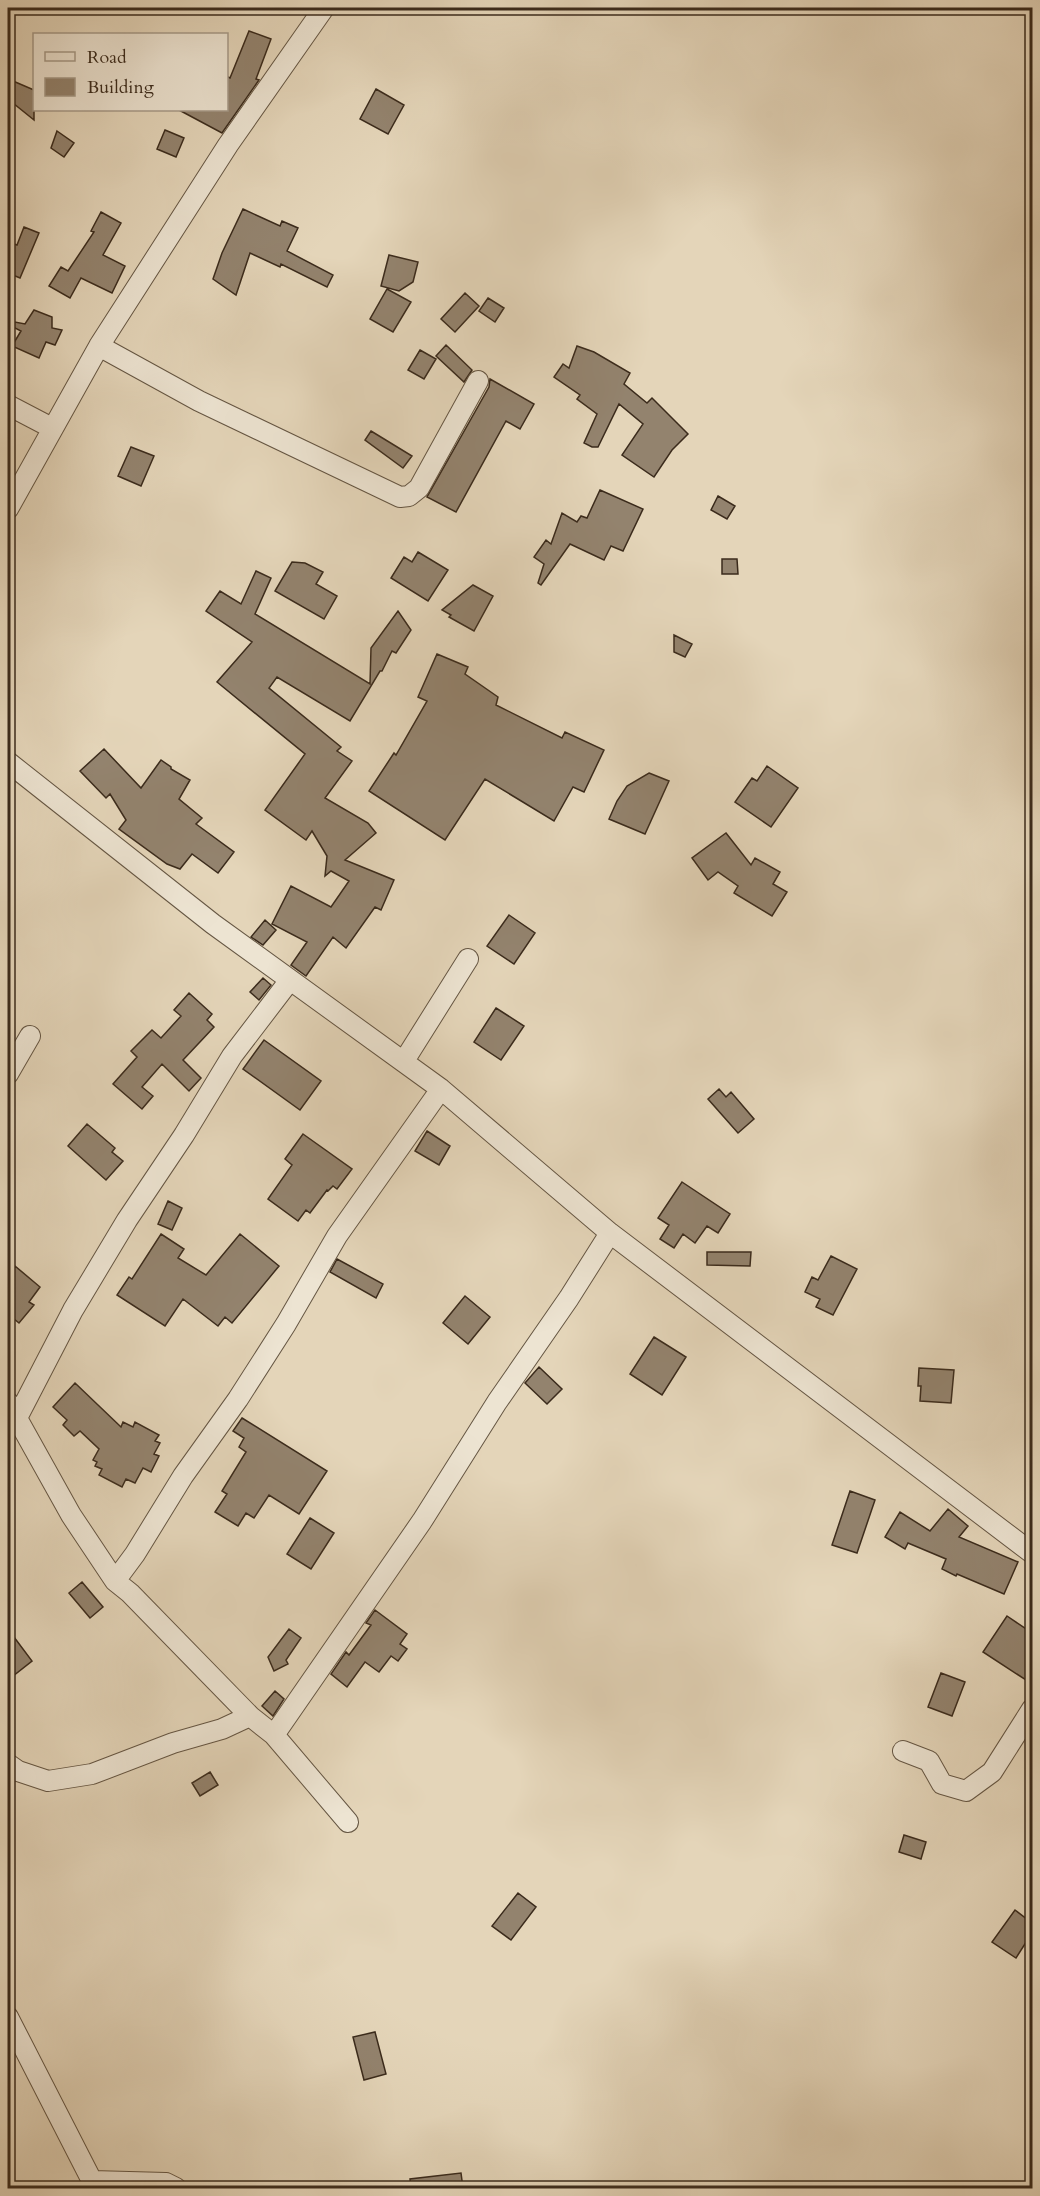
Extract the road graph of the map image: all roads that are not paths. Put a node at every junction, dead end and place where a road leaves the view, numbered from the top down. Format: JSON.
{"nodes":[{"id":1,"x":324,"y":8,"type":"edge"},
{"id":2,"x":99,"y":346,"type":"junction"},
{"id":3,"x":478,"y":381,"type":"dead end"},
{"id":4,"x":8,"y":405,"type":"edge"},
{"id":5,"x":52,"y":428,"type":"junction"},
{"id":6,"x":8,"y":509,"type":"edge"},
{"id":7,"x":8,"y":762,"type":"edge"},
{"id":8,"x":468,"y":959,"type":"dead end"},
{"id":9,"x":290,"y":980,"type":"junction"},
{"id":10,"x":30,"y":1036,"type":"dead end"},
{"id":11,"x":404,"y":1061,"type":"junction"},
{"id":12,"x":8,"y":1074,"type":"edge"},
{"id":13,"x":441,"y":1089,"type":"junction"},
{"id":14,"x":610,"y":1233,"type":"junction"},
{"id":15,"x":12,"y":1410,"type":"edge"},
{"id":16,"x":1032,"y":1553,"type":"edge"},
{"id":17,"x":115,"y":1581,"type":"junction"},
{"id":18,"x":1032,"y":1709,"type":"edge"},
{"id":19,"x":250,"y":1716,"type":"junction"},
{"id":20,"x":274,"y":1735,"type":"junction"},
{"id":21,"x":903,"y":1751,"type":"dead end"},
{"id":22,"x":8,"y":1764,"type":"edge"},
{"id":23,"x":348,"y":1822,"type":"dead end"},
{"id":24,"x":8,"y":2017,"type":"edge"},
{"id":25,"x":176,"y":2188,"type":"edge"}],
"edges":[{"from":1,"to":2,"type":"street"},
{"from":2,"to":3,"type":"street"},
{"from":2,"to":5,"type":"street"},
{"from":4,"to":5,"type":"street"},
{"from":5,"to":6,"type":"street"},
{"from":7,"to":9,"type":"street"},
{"from":8,"to":11,"type":"street"},
{"from":9,"to":11,"type":"street"},
{"from":9,"to":15,"type":"street"},
{"from":10,"to":12,"type":"street"},
{"from":11,"to":13,"type":"street"},
{"from":13,"to":14,"type":"street"},
{"from":13,"to":17,"type":"street"},
{"from":14,"to":16,"type":"street"},
{"from":14,"to":20,"type":"street"},
{"from":15,"to":17,"type":"street"},
{"from":17,"to":19,"type":"street"},
{"from":18,"to":21,"type":"street"},
{"from":19,"to":20,"type":"street"},
{"from":19,"to":22,"type":"street"},
{"from":20,"to":23,"type":"street"},
{"from":24,"to":25,"type":"street"}]}
